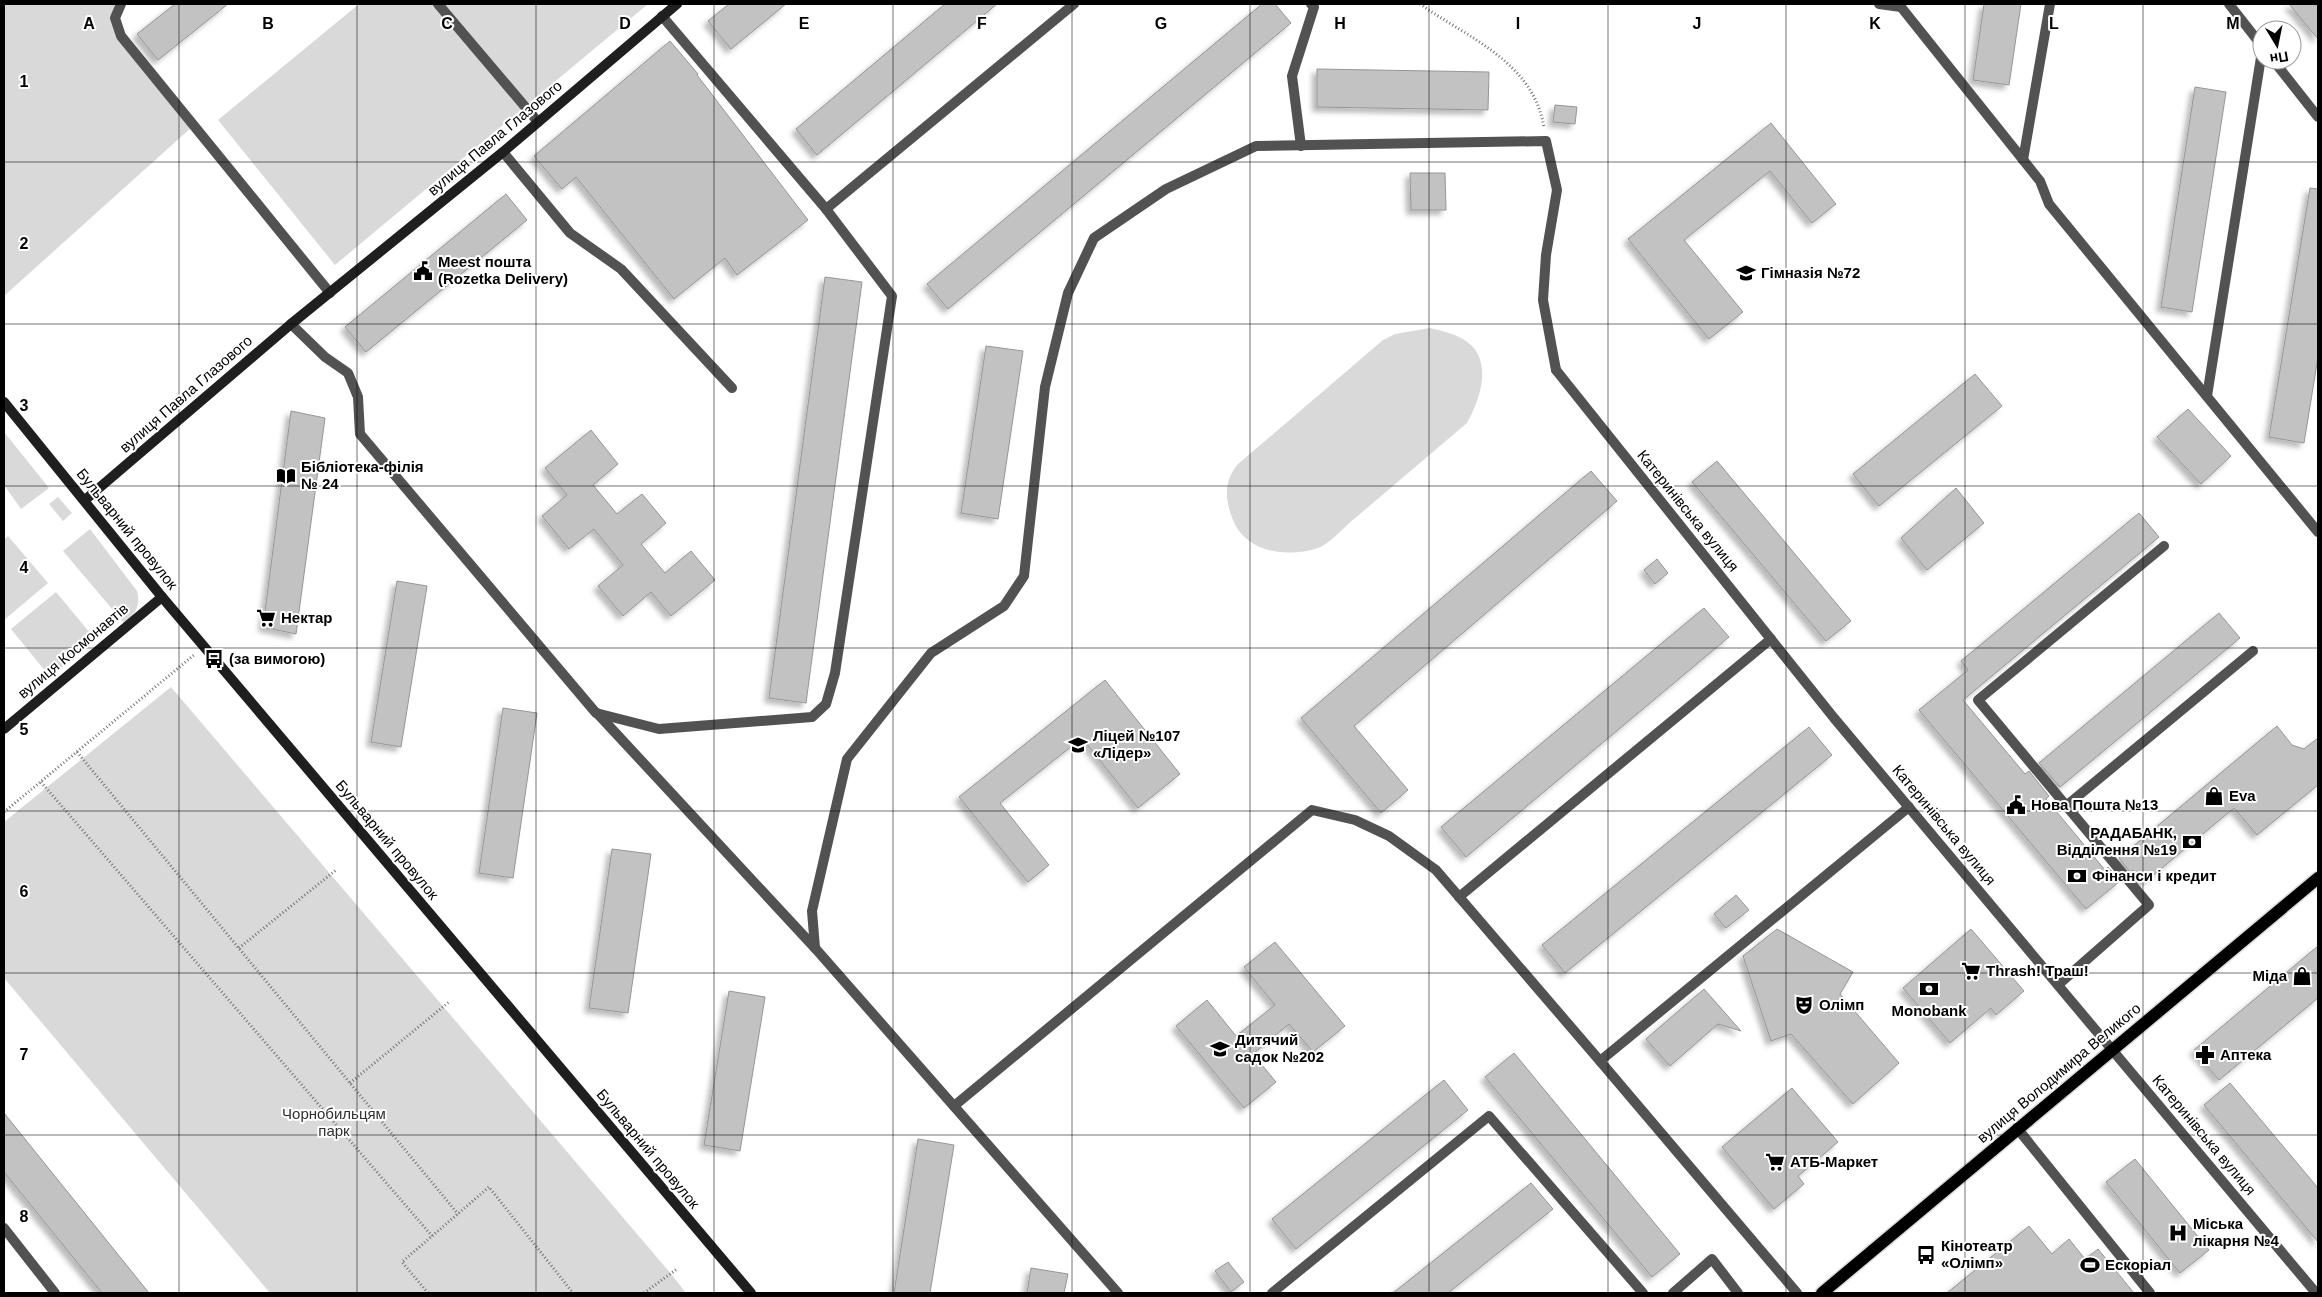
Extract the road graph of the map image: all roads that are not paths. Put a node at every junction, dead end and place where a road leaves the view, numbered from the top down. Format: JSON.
{"nodes":[{"id":1,"x":121,"y":4,"type":"edge"},
{"id":2,"x":438,"y":4,"type":"edge"},
{"id":3,"x":676,"y":4,"type":"edge"},
{"id":4,"x":1074,"y":4,"type":"edge"},
{"id":5,"x":1311,"y":4,"type":"edge"},
{"id":6,"x":1879,"y":4,"type":"edge"},
{"id":7,"x":2050,"y":4,"type":"edge"},
{"id":8,"x":2229,"y":4,"type":"edge"},
{"id":9,"x":1902,"y":5,"type":"edge"},
{"id":10,"x":662,"y":16,"type":"junction"},
{"id":11,"x":2252,"y":33,"type":"edge"},
{"id":12,"x":2259,"y":70,"type":"edge"},
{"id":13,"x":2281,"y":70,"type":"edge"},
{"id":14,"x":2318,"y":117,"type":"edge"},
{"id":15,"x":538,"y":122,"type":"junction"},
{"id":16,"x":1301,"y":146,"type":"junction"},
{"id":17,"x":503,"y":152,"type":"junction"},
{"id":18,"x":2023,"y":160,"type":"junction"},
{"id":19,"x":826,"y":209,"type":"junction"},
{"id":20,"x":330,"y":293,"type":"junction"},
{"id":21,"x":291,"y":324,"type":"junction"},
{"id":22,"x":732,"y":388,"type":"dead end"},
{"id":23,"x":2207,"y":396,"type":"junction"},
{"id":24,"x":4,"y":402,"type":"edge"},
{"id":25,"x":85,"y":500,"type":"junction"},
{"id":26,"x":2318,"y":532,"type":"edge"},
{"id":27,"x":2164,"y":546,"type":"dead end"},
{"id":28,"x":162,"y":597,"type":"junction"},
{"id":29,"x":1771,"y":639,"type":"junction"},
{"id":30,"x":2253,"y":652,"type":"dead end"},
{"id":31,"x":596,"y":713,"type":"junction"},
{"id":32,"x":4,"y":729,"type":"edge"},
{"id":33,"x":2066,"y":806,"type":"junction"},
{"id":34,"x":1909,"y":807,"type":"junction"},
{"id":35,"x":2318,"y":878,"type":"edge"},
{"id":36,"x":1459,"y":897,"type":"junction"},
{"id":37,"x":815,"y":948,"type":"junction"},
{"id":38,"x":2059,"y":984,"type":"junction"},
{"id":39,"x":2113,"y":1048,"type":"junction"},
{"id":40,"x":1600,"y":1061,"type":"junction"},
{"id":41,"x":954,"y":1106,"type":"junction"},
{"id":42,"x":2017,"y":1128,"type":"junction"},
{"id":43,"x":4,"y":1228,"type":"edge"},
{"id":44,"x":2316,"y":1291,"type":"edge"},
{"id":45,"x":56,"y":1293,"type":"edge"},
{"id":46,"x":750,"y":1293,"type":"edge"},
{"id":47,"x":1118,"y":1293,"type":"edge"},
{"id":48,"x":1272,"y":1293,"type":"edge"},
{"id":49,"x":1643,"y":1293,"type":"edge"},
{"id":50,"x":1673,"y":1293,"type":"edge"},
{"id":51,"x":1738,"y":1293,"type":"edge"},
{"id":52,"x":1797,"y":1293,"type":"edge"},
{"id":53,"x":1822,"y":1293,"type":"edge"},
{"id":54,"x":2150,"y":1293,"type":"edge"}],
"edges":[{"from":1,"to":20,"type":"street"},
{"from":2,"to":15,"type":"street"},
{"from":3,"to":10,"type":"street","name":"вулиця Павла Глазового"},
{"from":4,"to":19,"type":"street"},
{"from":5,"to":16,"type":"street"},
{"from":6,"to":9,"type":"street"},
{"from":7,"to":18,"type":"street"},
{"from":8,"to":11,"type":"street"},
{"from":9,"to":18,"type":"street"},
{"from":10,"to":15,"type":"street","name":"вулиця Павла Глазового"},
{"from":10,"to":19,"type":"street"},
{"from":12,"to":23,"type":"street"},
{"from":13,"to":14,"type":"street"},
{"from":15,"to":17,"type":"street","name":"вулиця Павла Глазового"},
{"from":16,"to":29,"type":"street","name":"Катеринівська вулиця"},
{"from":16,"to":37,"type":"street"},
{"from":17,"to":20,"type":"street","name":"вулиця Павла Глазового"},
{"from":17,"to":22,"type":"street"},
{"from":18,"to":23,"type":"street"},
{"from":19,"to":31,"type":"street"},
{"from":20,"to":21,"type":"street","name":"вулиця Павла Глазового"},
{"from":21,"to":25,"type":"street","name":"вулиця Павла Глазового"},
{"from":21,"to":31,"type":"street"},
{"from":23,"to":26,"type":"street"},
{"from":24,"to":25,"type":"street","name":"Бульварний провулок"},
{"from":25,"to":28,"type":"street","name":"Бульварний провулок"},
{"from":27,"to":33,"type":"street"},
{"from":28,"to":32,"type":"street","name":"вулиця Космонавтів"},
{"from":28,"to":46,"type":"street","name":"Бульварний провулок"},
{"from":29,"to":34,"type":"street","name":"Катеринівська вулиця"},
{"from":29,"to":36,"type":"street"},
{"from":30,"to":33,"type":"street"},
{"from":31,"to":37,"type":"street"},
{"from":33,"to":38,"type":"street"},
{"from":34,"to":38,"type":"street","name":"Катеринівська вулиця"},
{"from":34,"to":40,"type":"street"},
{"from":35,"to":39,"type":"main road","name":"вулиця Володимира Великого"},
{"from":36,"to":40,"type":"street"},
{"from":36,"to":41,"type":"street"},
{"from":37,"to":41,"type":"street"},
{"from":38,"to":39,"type":"street","name":"Катеринівська вулиця"},
{"from":39,"to":42,"type":"main road","name":"вулиця Володимира Великого"},
{"from":39,"to":44,"type":"street","name":"Катеринівська вулиця"},
{"from":40,"to":52,"type":"street"},
{"from":41,"to":47,"type":"street"},
{"from":42,"to":53,"type":"main road","name":"вулиця Володимира Великого"},
{"from":42,"to":54,"type":"street"},
{"from":43,"to":45,"type":"street"},
{"from":48,"to":49,"type":"street"},
{"from":50,"to":51,"type":"street"}]}
